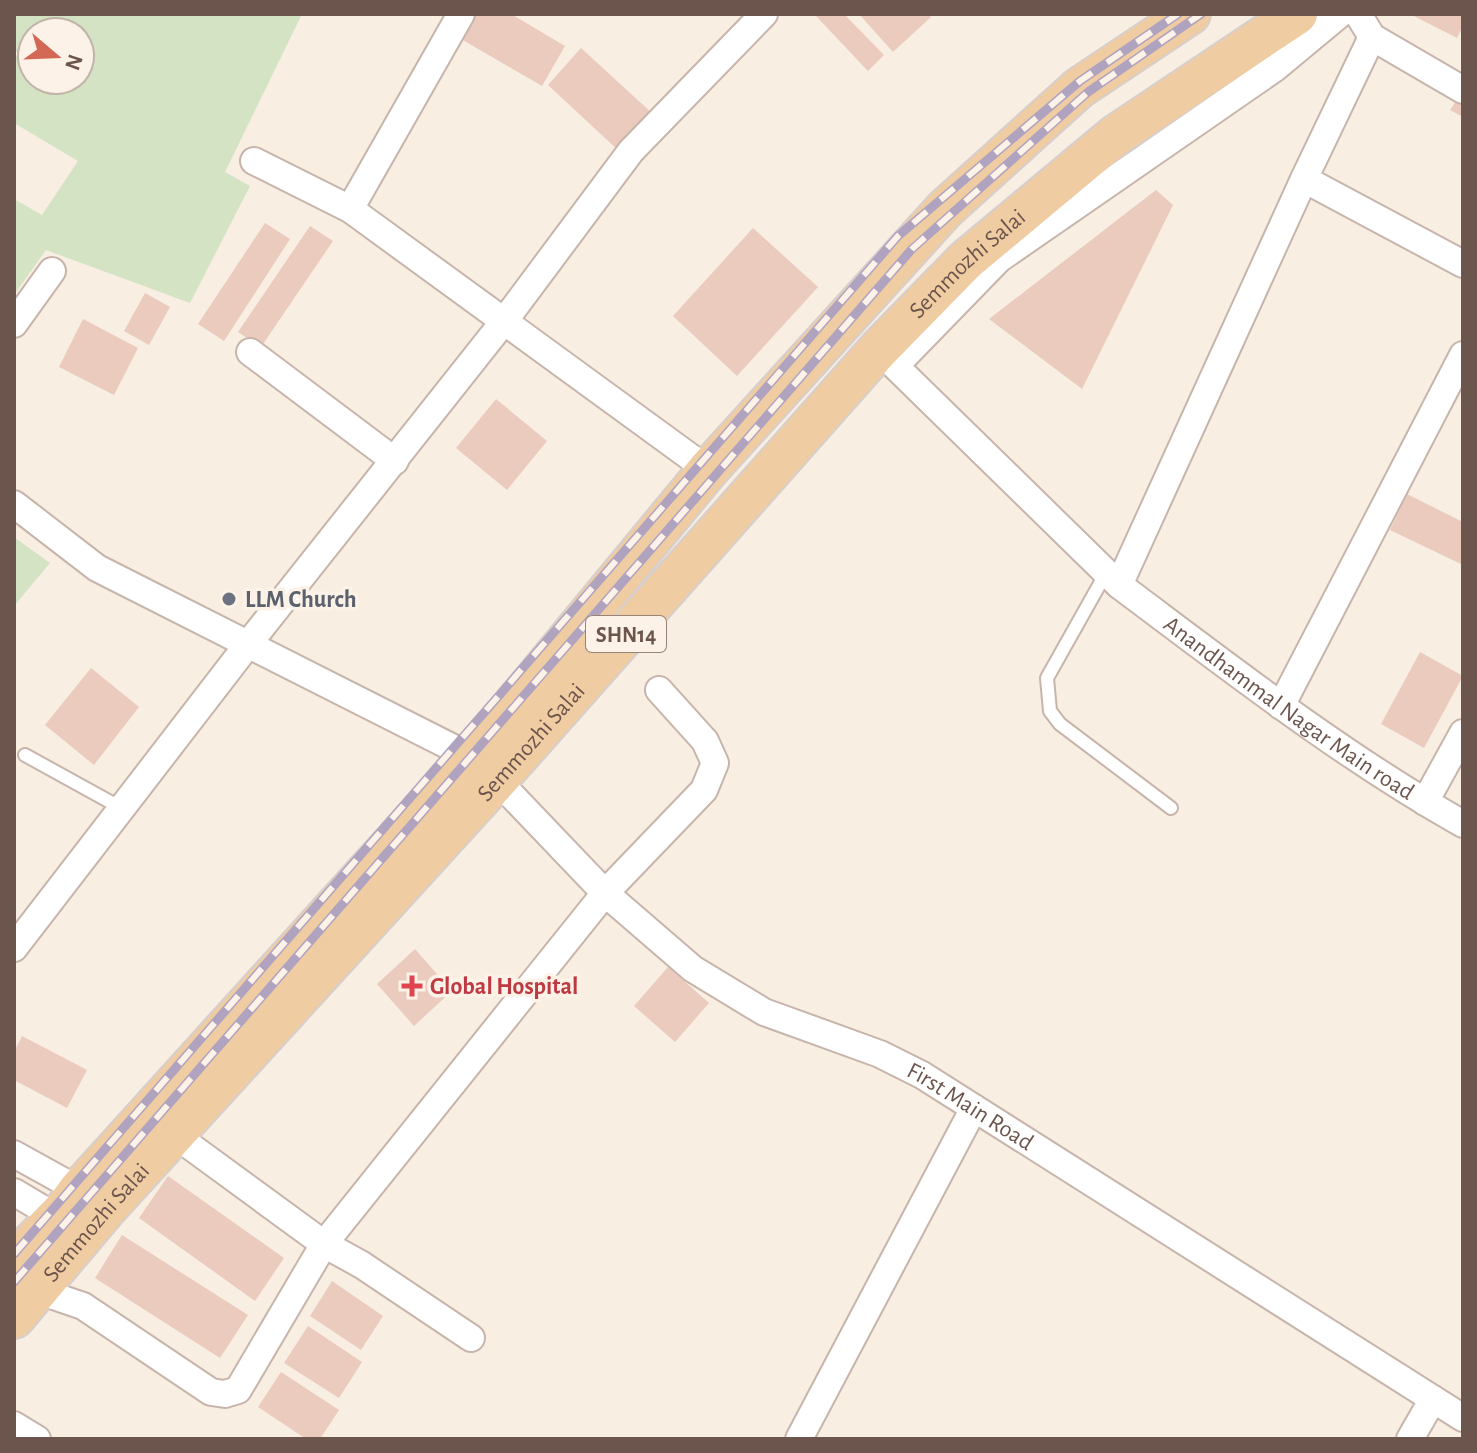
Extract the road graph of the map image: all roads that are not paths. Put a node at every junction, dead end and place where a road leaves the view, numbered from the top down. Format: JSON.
{"nodes":[{"id":1,"x":461,"y":14,"type":"edge"},
{"id":2,"x":764,"y":14,"type":"edge"},
{"id":3,"x":1190,"y":14,"type":"edge"},
{"id":4,"x":1297,"y":14,"type":"edge"},
{"id":5,"x":1340,"y":14,"type":"edge"},
{"id":6,"x":1358,"y":14,"type":"edge"},
{"id":7,"x":1372,"y":37,"type":"junction"},
{"id":8,"x":1463,"y":90,"type":"edge"},
{"id":9,"x":254,"y":161,"type":"dead end"},
{"id":10,"x":1304,"y":179,"type":"junction"},
{"id":11,"x":350,"y":209,"type":"junction"},
{"id":12,"x":1463,"y":264,"type":"edge"},
{"id":13,"x":52,"y":271,"type":"dead end"},
{"id":14,"x":505,"y":320,"type":"junction"},
{"id":15,"x":14,"y":324,"type":"edge"},
{"id":16,"x":250,"y":352,"type":"dead end"},
{"id":17,"x":1463,"y":355,"type":"edge"},
{"id":18,"x":886,"y":358,"type":"junction"},
{"id":19,"x":395,"y":461,"type":"junction"},
{"id":20,"x":708,"y":470,"type":"junction"},
{"id":21,"x":14,"y":504,"type":"edge"},
{"id":22,"x":1113,"y":579,"type":"junction"},
{"id":23,"x":249,"y":643,"type":"junction"},
{"id":24,"x":659,"y":690,"type":"dead end"},
{"id":25,"x":1281,"y":706,"type":"junction"},
{"id":26,"x":1463,"y":733,"type":"edge"},
{"id":27,"x":25,"y":755,"type":"dead end"},
{"id":28,"x":484,"y":768,"type":"junction"},
{"id":29,"x":1425,"y":802,"type":"junction"},
{"id":30,"x":1171,"y":808,"type":"dead end"},
{"id":31,"x":123,"y":809,"type":"junction"},
{"id":32,"x":1463,"y":824,"type":"edge"},
{"id":33,"x":605,"y":893,"type":"junction"},
{"id":34,"x":14,"y":948,"type":"edge"},
{"id":35,"x":974,"y":1108,"type":"junction"},
{"id":36,"x":175,"y":1135,"type":"junction"},
{"id":37,"x":14,"y":1154,"type":"edge"},
{"id":38,"x":14,"y":1192,"type":"edge"},
{"id":39,"x":68,"y":1204,"type":"junction"},
{"id":40,"x":324,"y":1244,"type":"junction"},
{"id":41,"x":22,"y":1290,"type":"edge"},
{"id":42,"x":471,"y":1338,"type":"dead end"},
{"id":43,"x":1433,"y":1399,"type":"junction"},
{"id":44,"x":1463,"y":1418,"type":"edge"},
{"id":45,"x":14,"y":1425,"type":"edge"},
{"id":46,"x":37,"y":1439,"type":"edge"},
{"id":47,"x":799,"y":1439,"type":"edge"},
{"id":48,"x":1410,"y":1439,"type":"edge"}],
"edges":[{"from":1,"to":11,"type":"street"},
{"from":2,"to":14,"type":"street"},
{"from":3,"to":20,"type":"main road","name":"Semmozhi Salai","number":"SHN14"},
{"from":4,"to":18,"type":"main road","name":"Semmozhi Salai","number":"SHN14"},
{"from":5,"to":18,"type":"street"},
{"from":6,"to":7,"type":"street"},
{"from":7,"to":8,"type":"street"},
{"from":7,"to":10,"type":"street"},
{"from":9,"to":11,"type":"street"},
{"from":10,"to":12,"type":"street"},
{"from":10,"to":22,"type":"street"},
{"from":11,"to":14,"type":"street"},
{"from":13,"to":15,"type":"street"},
{"from":14,"to":19,"type":"street"},
{"from":14,"to":20,"type":"street"},
{"from":16,"to":19,"type":"street"},
{"from":17,"to":25,"type":"street"},
{"from":18,"to":22,"type":"street","name":"Anandhammal Nagar Main road"},
{"from":18,"to":28,"type":"main road","name":"Semmozhi Salai","number":"SHN14"},
{"from":19,"to":23,"type":"street"},
{"from":20,"to":28,"type":"main road","name":"Semmozhi Salai","number":"SHN14"},
{"from":21,"to":23,"type":"street","name":"First Main Road"},
{"from":22,"to":25,"type":"street","name":"Anandhammal Nagar Main road"},
{"from":22,"to":30,"type":"lane"},
{"from":23,"to":28,"type":"street","name":"First Main Road"},
{"from":23,"to":31,"type":"street"},
{"from":24,"to":33,"type":"street"},
{"from":25,"to":29,"type":"street","name":"Anandhammal Nagar Main road"},
{"from":26,"to":29,"type":"street"},
{"from":27,"to":31,"type":"lane"},
{"from":28,"to":33,"type":"street","name":"First Main Road"},
{"from":28,"to":36,"type":"main road","name":"Semmozhi Salai","number":"SHN14"},
{"from":28,"to":39,"type":"main road","name":"Semmozhi Salai","number":"SHN14"},
{"from":29,"to":32,"type":"street","name":"Anandhammal Nagar Main road"},
{"from":31,"to":34,"type":"street"},
{"from":33,"to":35,"type":"street","name":"First Main Road"},
{"from":33,"to":40,"type":"street"},
{"from":35,"to":43,"type":"street","name":"First Main Road"},
{"from":35,"to":47,"type":"street"},
{"from":36,"to":40,"type":"street"},
{"from":36,"to":41,"type":"main road","name":"Semmozhi Salai","number":"SHN14"},
{"from":37,"to":39,"type":"street"},
{"from":38,"to":39,"type":"street"},
{"from":39,"to":41,"type":"main road","name":"Semmozhi Salai","number":"SHN14"},
{"from":40,"to":41,"type":"street"},
{"from":40,"to":42,"type":"street"},
{"from":43,"to":44,"type":"street","name":"First Main Road"},
{"from":43,"to":48,"type":"street"},
{"from":45,"to":46,"type":"street"}]}
